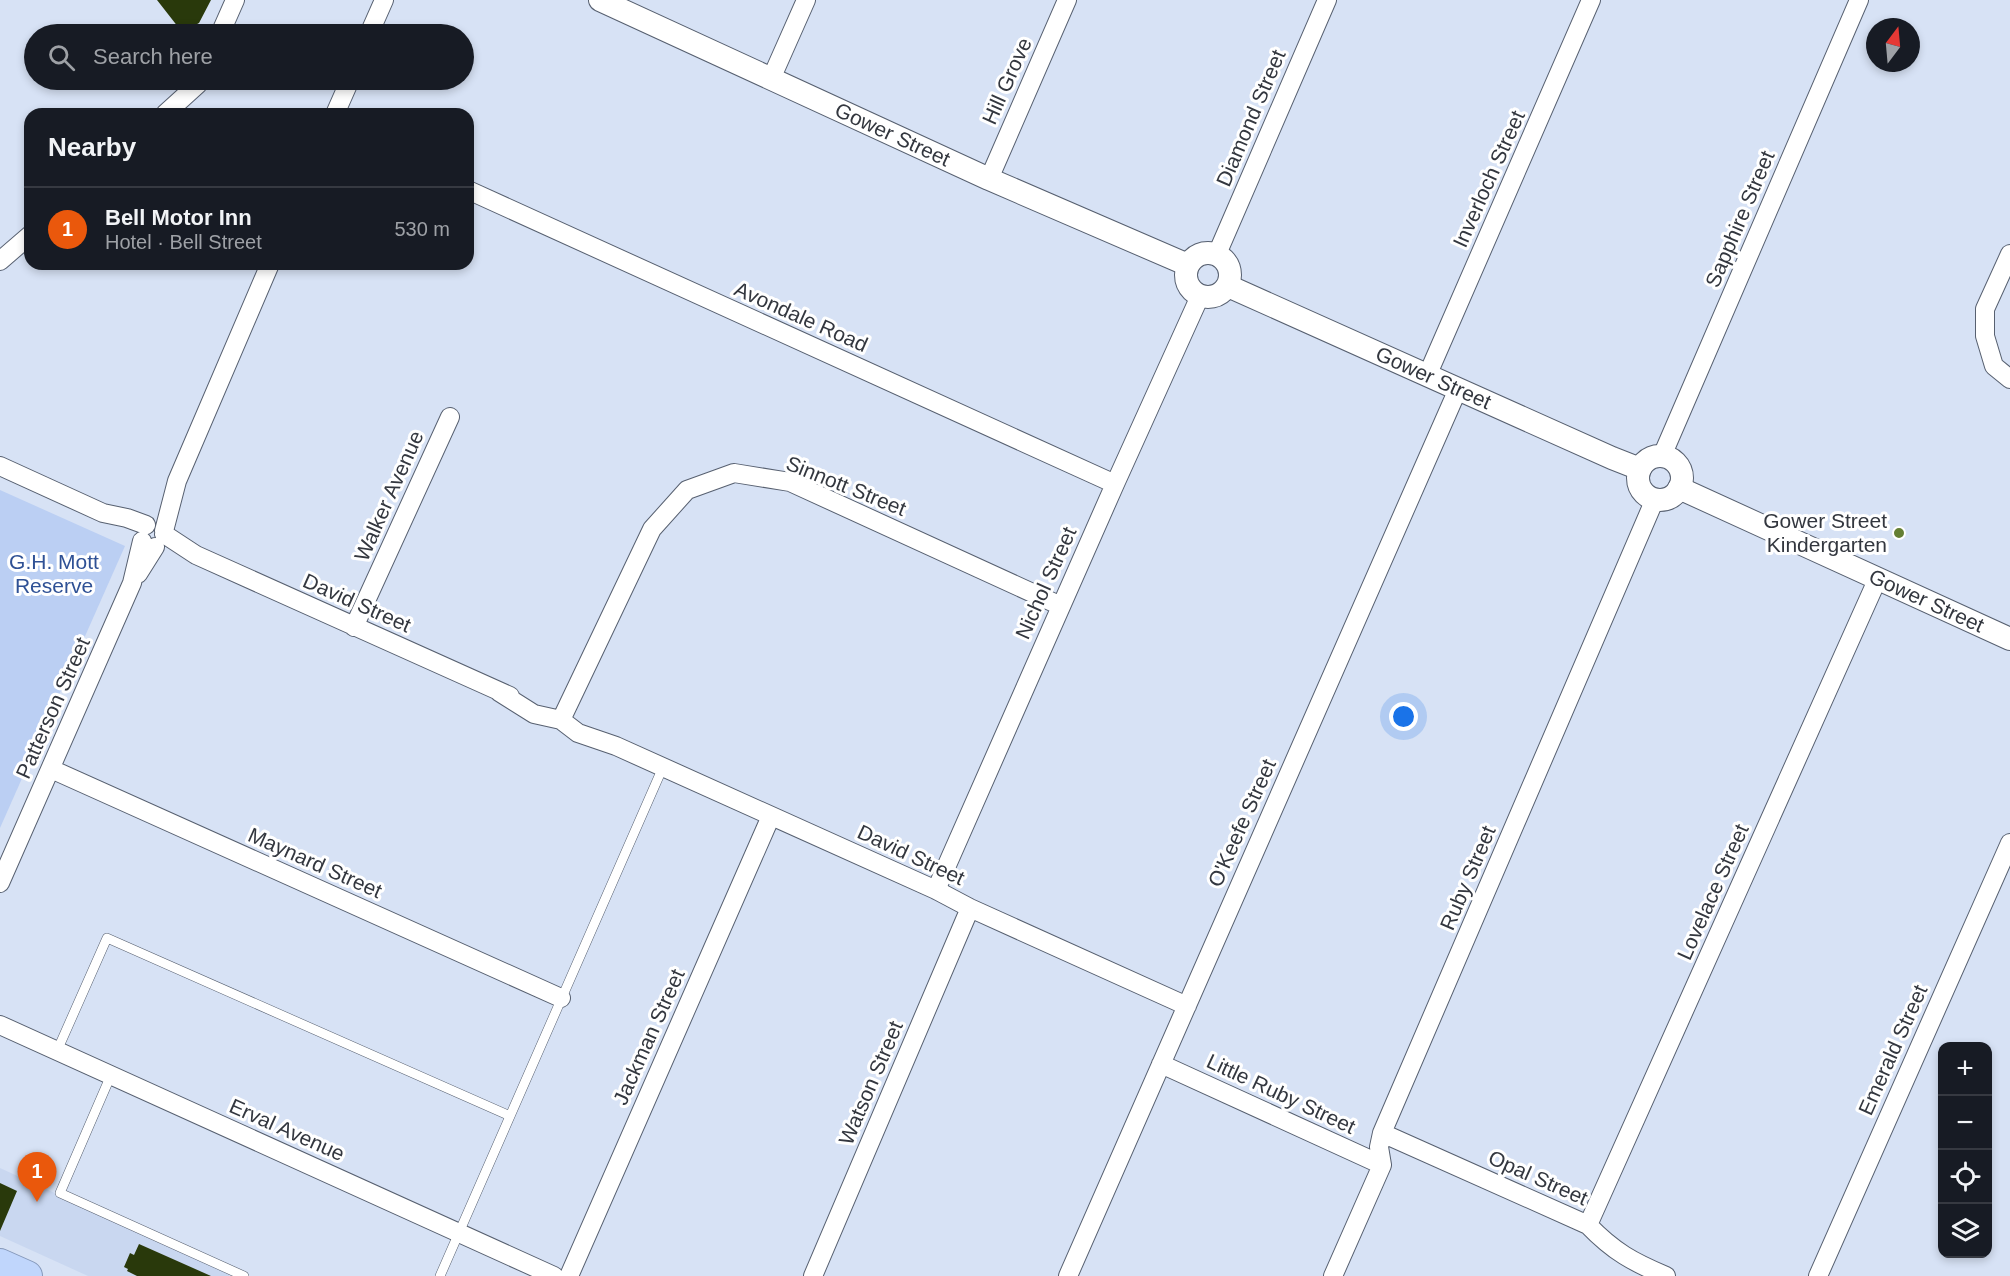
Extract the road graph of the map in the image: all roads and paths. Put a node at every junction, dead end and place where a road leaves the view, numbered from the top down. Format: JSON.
{"nodes":[{"id":1,"x":235,"y":0,"type":"edge"},
{"id":2,"x":384,"y":0,"type":"edge"},
{"id":3,"x":600,"y":0,"type":"edge"},
{"id":4,"x":806,"y":0,"type":"edge"},
{"id":5,"x":1067,"y":0,"type":"edge"},
{"id":6,"x":1327,"y":0,"type":"edge"},
{"id":7,"x":1592,"y":0,"type":"edge"},
{"id":8,"x":1859,"y":0,"type":"edge"},
{"id":9,"x":224,"y":24,"type":"edge"},
{"id":10,"x":373,"y":24,"type":"edge"},
{"id":11,"x":771,"y":79,"type":"junction"},
{"id":12,"x":191,"y":90,"type":"edge"},
{"id":13,"x":346,"y":90,"type":"edge"},
{"id":14,"x":172,"y":108,"type":"edge"},
{"id":15,"x":338,"y":108,"type":"edge"},
{"id":16,"x":989,"y":179,"type":"junction"},
{"id":17,"x":474,"y":193,"type":"edge"},
{"id":18,"x":24,"y":240,"type":"edge"},
{"id":19,"x":1217,"y":254,"type":"junction"},
{"id":20,"x":2010,"y":254,"type":"edge"},
{"id":21,"x":0,"y":261,"type":"edge"},
{"id":22,"x":1188,"y":265,"type":"junction"},
{"id":23,"x":267,"y":270,"type":"edge"},
{"id":24,"x":1228,"y":286,"type":"junction"},
{"id":25,"x":1200,"y":296,"type":"junction"},
{"id":26,"x":1428,"y":376,"type":"junction"},
{"id":27,"x":2010,"y":379,"type":"edge"},
{"id":28,"x":1458,"y":389,"type":"junction"},
{"id":29,"x":450,"y":417,"type":"dead end"},
{"id":30,"x":1662,"y":456,"type":"junction"},
{"id":31,"x":0,"y":466,"type":"edge"},
{"id":32,"x":1640,"y":469,"type":"junction"},
{"id":33,"x":1115,"y":484,"type":"junction"},
{"id":34,"x":1679,"y":488,"type":"junction"},
{"id":35,"x":1655,"y":499,"type":"junction"},
{"id":36,"x":152,"y":536,"type":"junction"},
{"id":37,"x":1878,"y":578,"type":"junction"},
{"id":38,"x":1061,"y":606,"type":"junction"},
{"id":39,"x":354,"y":627,"type":"junction"},
{"id":40,"x":2010,"y":639,"type":"edge"},
{"id":41,"x":563,"y":715,"type":"junction"},
{"id":42,"x":663,"y":767,"type":"junction"},
{"id":43,"x":51,"y":769,"type":"junction"},
{"id":44,"x":771,"y":816,"type":"junction"},
{"id":45,"x":2010,"y":843,"type":"edge"},
{"id":46,"x":0,"y":883,"type":"edge"},
{"id":47,"x":936,"y":890,"type":"junction"},
{"id":48,"x":970,"y":908,"type":"junction"},
{"id":49,"x":561,"y":998,"type":"junction"},
{"id":50,"x":1187,"y":1006,"type":"junction"},
{"id":51,"x":0,"y":1026,"type":"edge"},
{"id":52,"x":57,"y":1051,"type":"junction"},
{"id":53,"x":1161,"y":1064,"type":"junction"},
{"id":54,"x":111,"y":1075,"type":"junction"},
{"id":55,"x":510,"y":1116,"type":"junction"},
{"id":56,"x":1382,"y":1132,"type":"junction"},
{"id":57,"x":1382,"y":1165,"type":"junction"},
{"id":58,"x":1588,"y":1225,"type":"junction"},
{"id":59,"x":460,"y":1232,"type":"junction"},
{"id":60,"x":0,"y":1264,"type":"edge"},
{"id":61,"x":1625,"y":1267,"type":"edge"},
{"id":62,"x":27,"y":1276,"type":"edge"},
{"id":63,"x":244,"y":1276,"type":"edge"},
{"id":64,"x":440,"y":1276,"type":"edge"},
{"id":65,"x":554,"y":1276,"type":"edge"},
{"id":66,"x":568,"y":1276,"type":"edge"},
{"id":67,"x":813,"y":1276,"type":"edge"},
{"id":68,"x":1068,"y":1276,"type":"edge"},
{"id":69,"x":1334,"y":1276,"type":"edge"},
{"id":70,"x":1666,"y":1276,"type":"edge"},
{"id":71,"x":1818,"y":1276,"type":"edge"}],
"edges":[{"from":1,"to":9,"type":"street"},
{"from":2,"to":10,"type":"street"},
{"from":3,"to":11,"type":"street","name":"Gower Street"},
{"from":4,"to":11,"type":"street"},
{"from":5,"to":16,"type":"street","name":"Hill Grove"},
{"from":6,"to":19,"type":"street","name":"Diamond Street"},
{"from":7,"to":26,"type":"street","name":"Inverloch Street"},
{"from":8,"to":30,"type":"street","name":"Sapphire Street"},
{"from":11,"to":16,"type":"street","name":"Gower Street"},
{"from":12,"to":14,"type":"street"},
{"from":13,"to":15,"type":"street"},
{"from":16,"to":22,"type":"street","name":"Gower Street"},
{"from":17,"to":33,"type":"street","name":"Avondale Road"},
{"from":18,"to":21,"type":"street"},
{"from":19,"to":22,"type":"street"},
{"from":19,"to":24,"type":"street"},
{"from":20,"to":27,"type":"street"},
{"from":22,"to":25,"type":"street"},
{"from":23,"to":36,"type":"street","name":"Patterson Street"},
{"from":24,"to":25,"type":"street"},
{"from":24,"to":26,"type":"street","name":"Gower Street"},
{"from":25,"to":33,"type":"street","name":"Nichol Street"},
{"from":26,"to":28,"type":"street","name":"Gower Street"},
{"from":28,"to":32,"type":"street","name":"Gower Street"},
{"from":28,"to":50,"type":"street","name":"O'Keefe Street"},
{"from":29,"to":39,"type":"street","name":"Walker Avenue"},
{"from":30,"to":32,"type":"street"},
{"from":30,"to":34,"type":"street"},
{"from":31,"to":36,"type":"street","name":"David Street"},
{"from":32,"to":35,"type":"street"},
{"from":33,"to":38,"type":"street","name":"Nichol Street"},
{"from":34,"to":35,"type":"street"},
{"from":34,"to":37,"type":"street","name":"Gower Street"},
{"from":35,"to":56,"type":"street","name":"Ruby Street"},
{"from":36,"to":39,"type":"street","name":"David Street"},
{"from":36,"to":43,"type":"street","name":"Patterson Street"},
{"from":37,"to":40,"type":"street","name":"Gower Street"},
{"from":37,"to":58,"type":"street","name":"Lovelace Street"},
{"from":38,"to":41,"type":"street","name":"Sinnott Street"},
{"from":38,"to":47,"type":"street","name":"Nichol Street"},
{"from":39,"to":41,"type":"street","name":"David Street"},
{"from":41,"to":42,"type":"street","name":"David Street"},
{"from":42,"to":44,"type":"street","name":"David Street"},
{"from":42,"to":49,"type":"lane"},
{"from":43,"to":46,"type":"street","name":"Patterson Street"},
{"from":43,"to":49,"type":"street","name":"Maynard Street"},
{"from":44,"to":47,"type":"street","name":"David Street"},
{"from":44,"to":66,"type":"street","name":"Jackman Street"},
{"from":45,"to":71,"type":"street","name":"Emerald Street"},
{"from":47,"to":48,"type":"street","name":"David Street"},
{"from":48,"to":50,"type":"street","name":"David Street"},
{"from":48,"to":67,"type":"street","name":"Watson Street"},
{"from":49,"to":55,"type":"lane"},
{"from":50,"to":53,"type":"street","name":"O'Keefe Street"},
{"from":51,"to":52,"type":"street","name":"Erval Avenue"},
{"from":52,"to":54,"type":"street","name":"Erval Avenue"},
{"from":52,"to":55,"type":"lane"},
{"from":53,"to":57,"type":"street","name":"Little Ruby Street"},
{"from":53,"to":68,"type":"street","name":"O'Keefe Street"},
{"from":54,"to":59,"type":"street","name":"Erval Avenue"},
{"from":54,"to":63,"type":"lane"},
{"from":55,"to":59,"type":"lane"},
{"from":56,"to":57,"type":"street","name":"Ruby Street"},
{"from":56,"to":58,"type":"street","name":"Opal Street"},
{"from":57,"to":69,"type":"street","name":"Ruby Street"},
{"from":58,"to":61,"type":"street","name":"Opal Street"},
{"from":59,"to":64,"type":"lane"},
{"from":59,"to":65,"type":"street","name":"Erval Avenue"},
{"from":60,"to":62,"type":"highway"},
{"from":61,"to":70,"type":"street","name":"Opal Street"}]}
